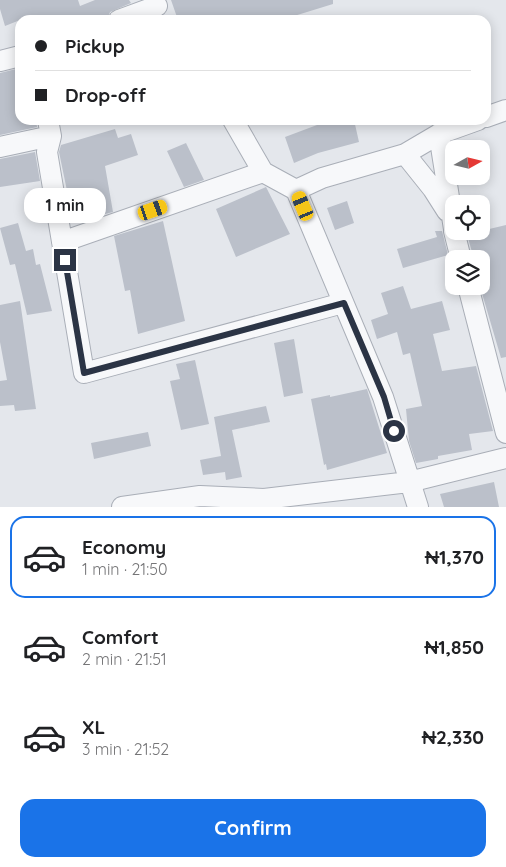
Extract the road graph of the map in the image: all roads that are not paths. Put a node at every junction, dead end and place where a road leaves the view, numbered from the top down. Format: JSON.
{"nodes":[{"id":1,"x":158,"y":9,"type":"edge"},
{"id":2,"x":137,"y":15,"type":"edge"},
{"id":3,"x":15,"y":57,"type":"edge"},
{"id":4,"x":0,"y":61,"type":"edge"},
{"id":5,"x":506,"y":110,"type":"edge"},
{"id":6,"x":491,"y":115,"type":"edge"},
{"id":7,"x":236,"y":125,"type":"edge"},
{"id":8,"x":464,"y":125,"type":"edge"},
{"id":9,"x":49,"y":128,"type":"edge"},
{"id":10,"x":439,"y":134,"type":"junction"},
{"id":11,"x":0,"y":148,"type":"edge"},
{"id":12,"x":405,"y":154,"type":"junction"},
{"id":13,"x":263,"y":172,"type":"junction"},
{"id":14,"x":296,"y":190,"type":"junction"},
{"id":15,"x":448,"y":195,"type":"edge"},
{"id":16,"x":445,"y":212,"type":"edge"},
{"id":17,"x":62,"y":242,"type":"junction"},
{"id":18,"x":470,"y":295,"type":"edge"},
{"id":19,"x":344,"y":303,"type":"junction"},
{"id":20,"x":506,"y":433,"type":"edge"},
{"id":21,"x":506,"y":458,"type":"edge"},
{"id":22,"x":409,"y":482,"type":"junction"},
{"id":23,"x":133,"y":507,"type":"edge"},
{"id":24,"x":418,"y":507,"type":"edge"}],
"edges":[{"from":1,"to":2,"type":"street"},
{"from":3,"to":4,"type":"street"},
{"from":5,"to":6,"type":"street"},
{"from":7,"to":13,"type":"street"},
{"from":8,"to":10,"type":"street"},
{"from":9,"to":11,"type":"street"},
{"from":9,"to":17,"type":"street"},
{"from":10,"to":12,"type":"street"},
{"from":10,"to":15,"type":"street"},
{"from":12,"to":14,"type":"street"},
{"from":12,"to":16,"type":"street"},
{"from":13,"to":14,"type":"street"},
{"from":13,"to":17,"type":"street"},
{"from":14,"to":19,"type":"street"},
{"from":17,"to":19,"type":"street"},
{"from":18,"to":20,"type":"street"},
{"from":19,"to":22,"type":"street"},
{"from":21,"to":22,"type":"street"},
{"from":22,"to":23,"type":"street"},
{"from":22,"to":24,"type":"street"}]}
